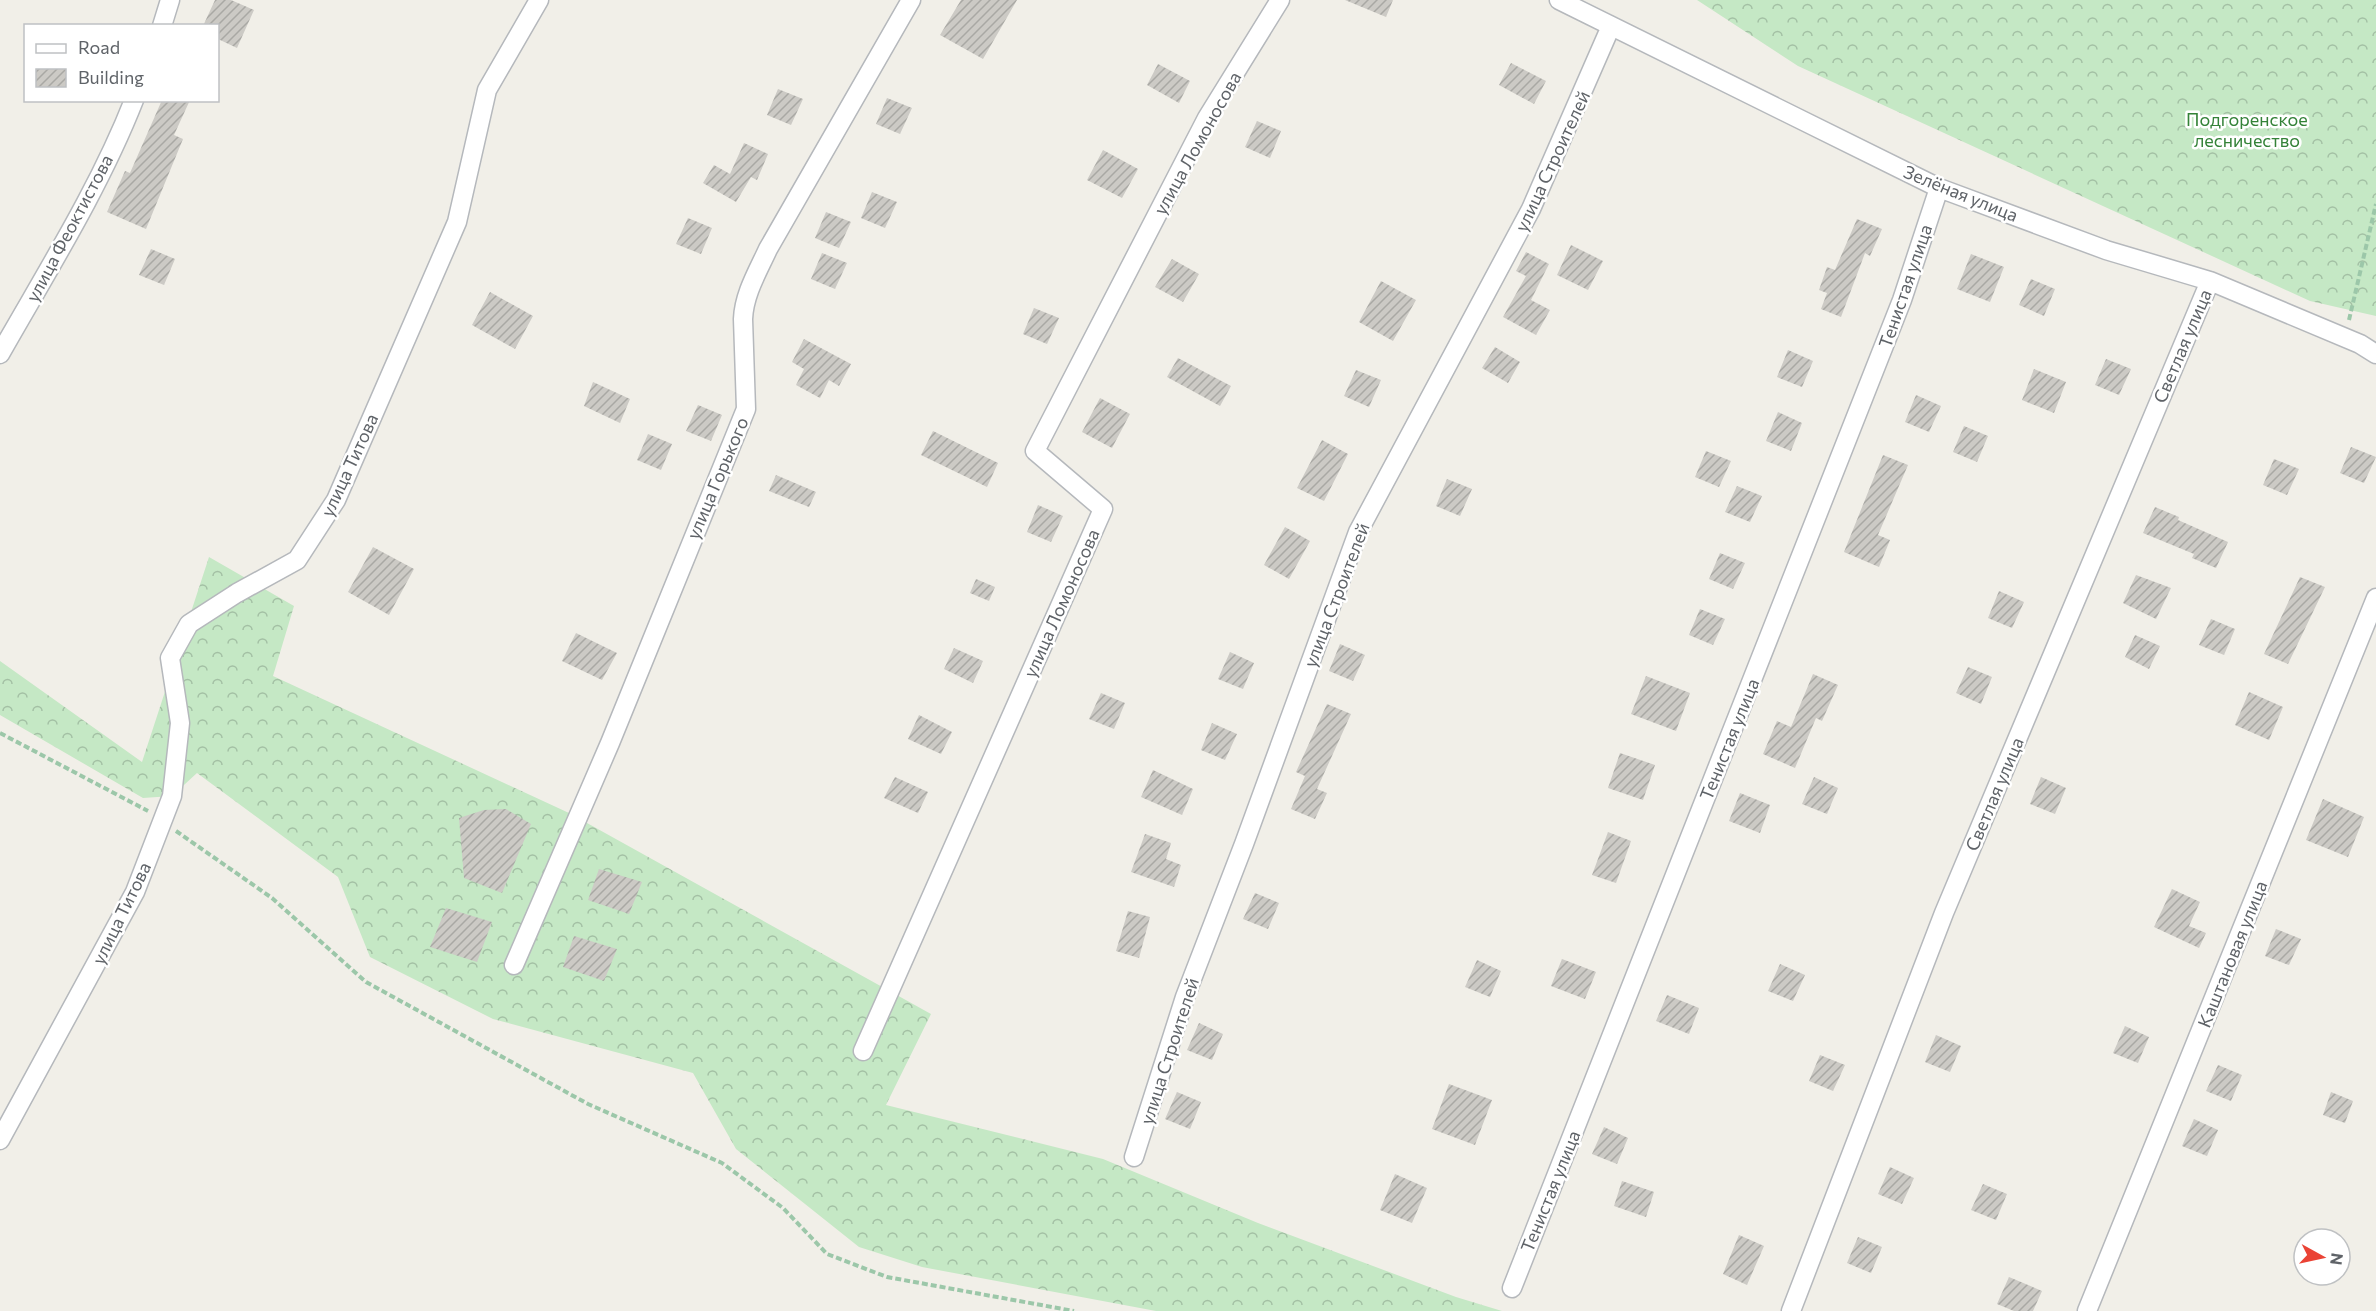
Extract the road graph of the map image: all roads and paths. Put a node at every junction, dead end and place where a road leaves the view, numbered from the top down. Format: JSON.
{"nodes":[{"id":1,"x":170,"y":0,"type":"edge"},
{"id":2,"x":539,"y":0,"type":"edge"},
{"id":3,"x":911,"y":0,"type":"edge"},
{"id":4,"x":1280,"y":0,"type":"edge"},
{"id":5,"x":1559,"y":0,"type":"edge"},
{"id":6,"x":163,"y":24,"type":"edge"},
{"id":7,"x":1611,"y":26,"type":"junction"},
{"id":8,"x":133,"y":102,"type":"edge"},
{"id":9,"x":1938,"y":188,"type":"junction"},
{"id":10,"x":2376,"y":204,"type":"edge"},
{"id":11,"x":2210,"y":281,"type":"junction"},
{"id":12,"x":2345,"y":338,"type":"junction"},
{"id":13,"x":0,"y":354,"type":"edge"},
{"id":14,"x":2376,"y":354,"type":"edge"},
{"id":15,"x":2376,"y":598,"type":"edge"},
{"id":16,"x":0,"y":733,"type":"edge"},
{"id":17,"x":162,"y":821,"type":"junction"},
{"id":18,"x":514,"y":965,"type":"dead end"},
{"id":19,"x":863,"y":1051,"type":"dead end"},
{"id":20,"x":0,"y":1140,"type":"edge"},
{"id":21,"x":1134,"y":1157,"type":"dead end"},
{"id":22,"x":1512,"y":1288,"type":"dead end"},
{"id":23,"x":1074,"y":1311,"type":"edge"},
{"id":24,"x":1791,"y":1311,"type":"edge"},
{"id":25,"x":2087,"y":1311,"type":"edge"}],
"edges":[{"from":1,"to":6,"type":"street"},
{"from":2,"to":17,"type":"street","name":"улица Титова"},
{"from":3,"to":18,"type":"street","name":"улица Горького"},
{"from":4,"to":19,"type":"street","name":"улица Ломоносова"},
{"from":5,"to":7,"type":"street","name":"Зелёная улица"},
{"from":7,"to":9,"type":"street","name":"Зелёная улица"},
{"from":7,"to":21,"type":"street","name":"улица Строителей"},
{"from":8,"to":13,"type":"street","name":"улица Феоктистова"},
{"from":9,"to":11,"type":"street","name":"Зелёная улица"},
{"from":9,"to":22,"type":"street","name":"Тенистая улица"},
{"from":10,"to":12,"type":"path"},
{"from":11,"to":12,"type":"street","name":"Зелёная улица"},
{"from":11,"to":24,"type":"street","name":"Светлая улица"},
{"from":12,"to":14,"type":"street","name":"Зелёная улица"},
{"from":15,"to":25,"type":"street","name":"Каштановая улица"},
{"from":16,"to":17,"type":"path"},
{"from":17,"to":20,"type":"street","name":"улица Титова"},
{"from":17,"to":23,"type":"path"}]}
